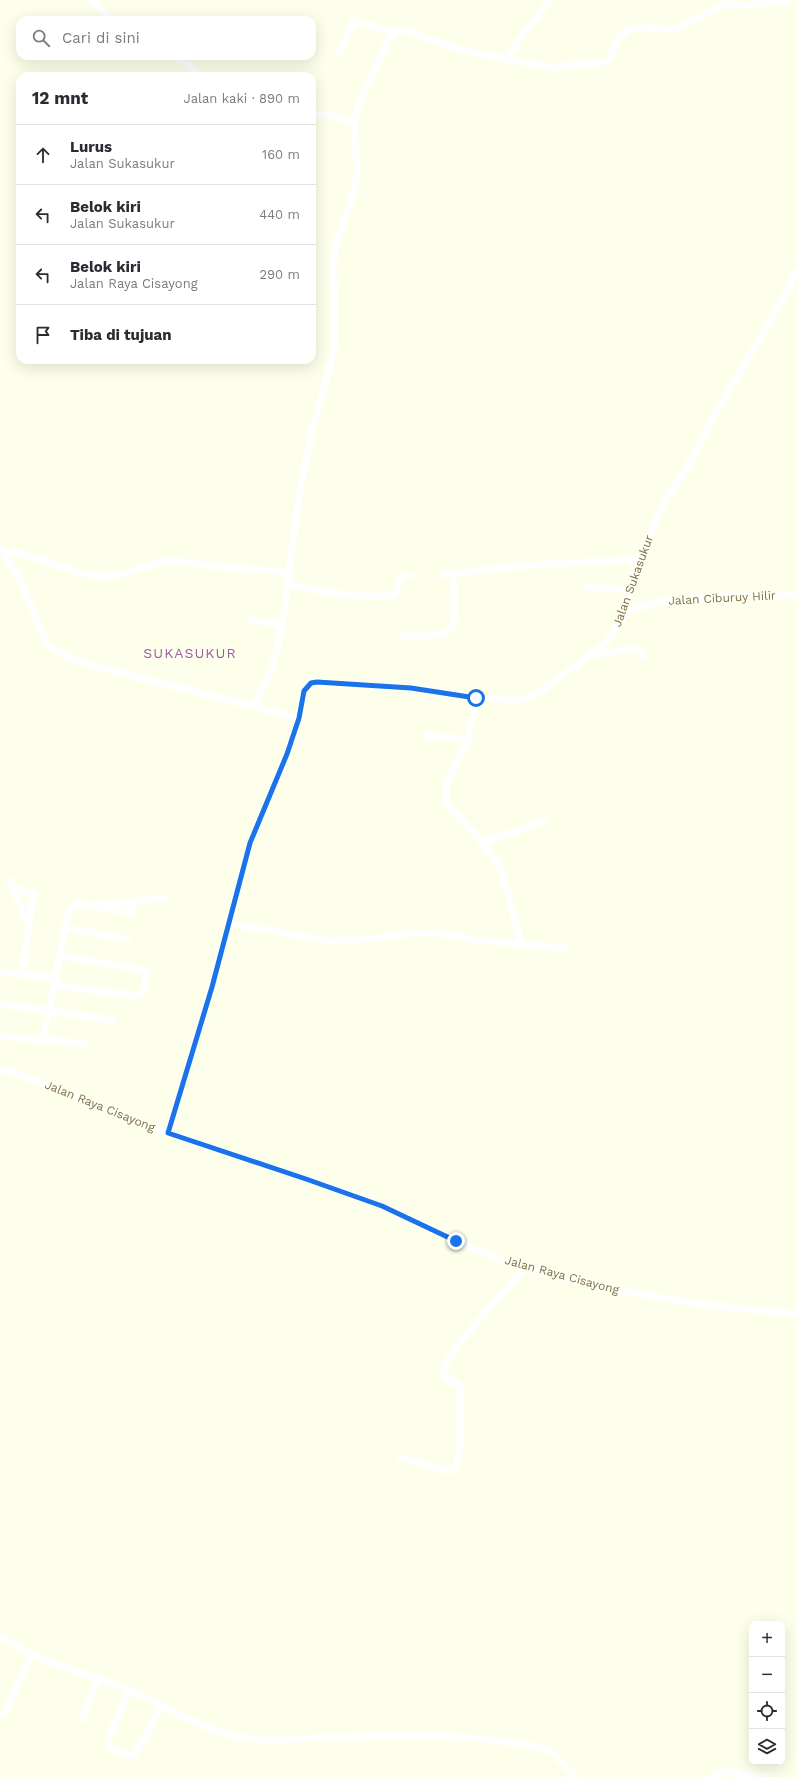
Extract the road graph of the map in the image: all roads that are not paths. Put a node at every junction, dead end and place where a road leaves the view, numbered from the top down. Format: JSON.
{"nodes":[{"id":1,"x":91,"y":0,"type":"edge"},
{"id":2,"x":550,"y":0,"type":"edge"},
{"id":3,"x":787,"y":0,"type":"edge"},
{"id":4,"x":109,"y":16,"type":"edge"},
{"id":5,"x":392,"y":33,"type":"junction"},
{"id":6,"x":338,"y":54,"type":"dead end"},
{"id":7,"x":505,"y":59,"type":"junction"},
{"id":8,"x":181,"y":60,"type":"edge"},
{"id":9,"x":196,"y":72,"type":"edge"},
{"id":10,"x":316,"y":113,"type":"edge"},
{"id":11,"x":354,"y":122,"type":"junction"},
{"id":12,"x":797,"y":271,"type":"edge"},
{"id":13,"x":2,"y":550,"type":"edge"},
{"id":14,"x":638,"y":560,"type":"junction"},
{"id":15,"x":290,"y":572,"type":"junction"},
{"id":16,"x":453,"y":573,"type":"junction"},
{"id":17,"x":443,"y":575,"type":"dead end"},
{"id":18,"x":410,"y":576,"type":"dead end"},
{"id":19,"x":288,"y":584,"type":"junction"},
{"id":20,"x":588,"y":587,"type":"dead end"},
{"id":21,"x":631,"y":590,"type":"junction"},
{"id":22,"x":797,"y":595,"type":"edge"},
{"id":23,"x":625,"y":612,"type":"junction"},
{"id":24,"x":252,"y":620,"type":"dead end"},
{"id":25,"x":281,"y":625,"type":"junction"},
{"id":26,"x":403,"y":636,"type":"dead end"},
{"id":27,"x":589,"y":656,"type":"junction"},
{"id":28,"x":642,"y":656,"type":"dead end"},
{"id":29,"x":476,"y":698,"type":"junction"},
{"id":30,"x":254,"y":706,"type":"junction"},
{"id":31,"x":299,"y":718,"type":"junction"},
{"id":32,"x":425,"y":735,"type":"dead end"},
{"id":33,"x":467,"y":740,"type":"junction"},
{"id":34,"x":544,"y":820,"type":"dead end"},
{"id":35,"x":483,"y":843,"type":"junction"},
{"id":36,"x":164,"y":898,"type":"dead end"},
{"id":37,"x":229,"y":923,"type":"junction"},
{"id":38,"x":30,"y":925,"type":"junction"},
{"id":39,"x":65,"y":928,"type":"junction"},
{"id":40,"x":127,"y":939,"type":"dead end"},
{"id":41,"x":521,"y":943,"type":"junction"},
{"id":42,"x":564,"y":948,"type":"dead end"},
{"id":43,"x":60,"y":956,"type":"junction"},
{"id":44,"x":0,"y":972,"type":"edge"},
{"id":45,"x":22,"y":974,"type":"junction"},
{"id":46,"x":55,"y":981,"type":"junction"},
{"id":47,"x":0,"y":1004,"type":"edge"},
{"id":48,"x":50,"y":1010,"type":"junction"},
{"id":49,"x":112,"y":1020,"type":"dead end"},
{"id":50,"x":0,"y":1036,"type":"edge"},
{"id":51,"x":43,"y":1040,"type":"junction"},
{"id":52,"x":86,"y":1044,"type":"dead end"},
{"id":53,"x":0,"y":1070,"type":"edge"},
{"id":54,"x":168,"y":1133,"type":"junction"},
{"id":55,"x":526,"y":1266,"type":"junction"},
{"id":56,"x":797,"y":1314,"type":"edge"},
{"id":57,"x":401,"y":1458,"type":"dead end"},
{"id":58,"x":0,"y":1636,"type":"edge"},
{"id":59,"x":32,"y":1654,"type":"junction"},
{"id":60,"x":98,"y":1679,"type":"junction"},
{"id":61,"x":129,"y":1690,"type":"junction"},
{"id":62,"x":161,"y":1706,"type":"junction"},
{"id":63,"x":4,"y":1714,"type":"dead end"},
{"id":64,"x":82,"y":1719,"type":"dead end"},
{"id":65,"x":575,"y":1777,"type":"edge"},
{"id":66,"x":713,"y":1777,"type":"edge"},
{"id":67,"x":764,"y":1777,"type":"edge"}],
"edges":[{"from":1,"to":4,"type":"street"},
{"from":2,"to":7,"type":"street"},
{"from":3,"to":7,"type":"street"},
{"from":5,"to":6,"type":"street"},
{"from":5,"to":7,"type":"street"},
{"from":5,"to":11,"type":"street"},
{"from":8,"to":9,"type":"street"},
{"from":10,"to":11,"type":"street"},
{"from":11,"to":15,"type":"street"},
{"from":12,"to":14,"type":"street","name":"Jalan Sukasukur"},
{"from":13,"to":15,"type":"street"},
{"from":13,"to":30,"type":"street"},
{"from":14,"to":16,"type":"street"},
{"from":14,"to":21,"type":"street","name":"Jalan Sukasukur"},
{"from":15,"to":19,"type":"street"},
{"from":16,"to":17,"type":"street"},
{"from":16,"to":26,"type":"street"},
{"from":18,"to":19,"type":"street"},
{"from":19,"to":25,"type":"street"},
{"from":20,"to":21,"type":"street"},
{"from":21,"to":23,"type":"street","name":"Jalan Sukasukur"},
{"from":22,"to":23,"type":"street","name":"Jalan Ciburuy Hilir"},
{"from":23,"to":27,"type":"street","name":"Jalan Sukasukur"},
{"from":24,"to":25,"type":"street"},
{"from":25,"to":30,"type":"street"},
{"from":27,"to":28,"type":"street"},
{"from":27,"to":29,"type":"street","name":"Jalan Sukasukur"},
{"from":29,"to":31,"type":"street","name":"Jalan Sukasukur"},
{"from":29,"to":33,"type":"street"},
{"from":30,"to":31,"type":"street"},
{"from":31,"to":37,"type":"street","name":"Jalan Sukasukur"},
{"from":32,"to":33,"type":"street"},
{"from":33,"to":35,"type":"street"},
{"from":34,"to":35,"type":"street"},
{"from":35,"to":41,"type":"street"},
{"from":36,"to":39,"type":"street"},
{"from":37,"to":41,"type":"street"},
{"from":37,"to":54,"type":"street","name":"Jalan Sukasukur"},
{"from":38,"to":38,"type":"street"},
{"from":38,"to":45,"type":"street"},
{"from":39,"to":40,"type":"street"},
{"from":39,"to":43,"type":"street"},
{"from":41,"to":42,"type":"street"},
{"from":43,"to":46,"type":"street"},
{"from":43,"to":46,"type":"street"},
{"from":44,"to":45,"type":"street"},
{"from":45,"to":46,"type":"street"},
{"from":46,"to":48,"type":"street"},
{"from":47,"to":48,"type":"street"},
{"from":48,"to":49,"type":"street"},
{"from":48,"to":51,"type":"street"},
{"from":50,"to":51,"type":"street"},
{"from":51,"to":52,"type":"street"},
{"from":53,"to":54,"type":"street","name":"Jalan Raya Cisayong"},
{"from":54,"to":55,"type":"street","name":"Jalan Raya Cisayong"},
{"from":55,"to":56,"type":"street","name":"Jalan Raya Cisayong"},
{"from":55,"to":57,"type":"street"},
{"from":58,"to":59,"type":"street"},
{"from":59,"to":60,"type":"street"},
{"from":59,"to":63,"type":"street"},
{"from":60,"to":61,"type":"street"},
{"from":60,"to":64,"type":"street"},
{"from":61,"to":62,"type":"street"},
{"from":61,"to":62,"type":"street"},
{"from":62,"to":65,"type":"street"},
{"from":66,"to":67,"type":"street"}]}
